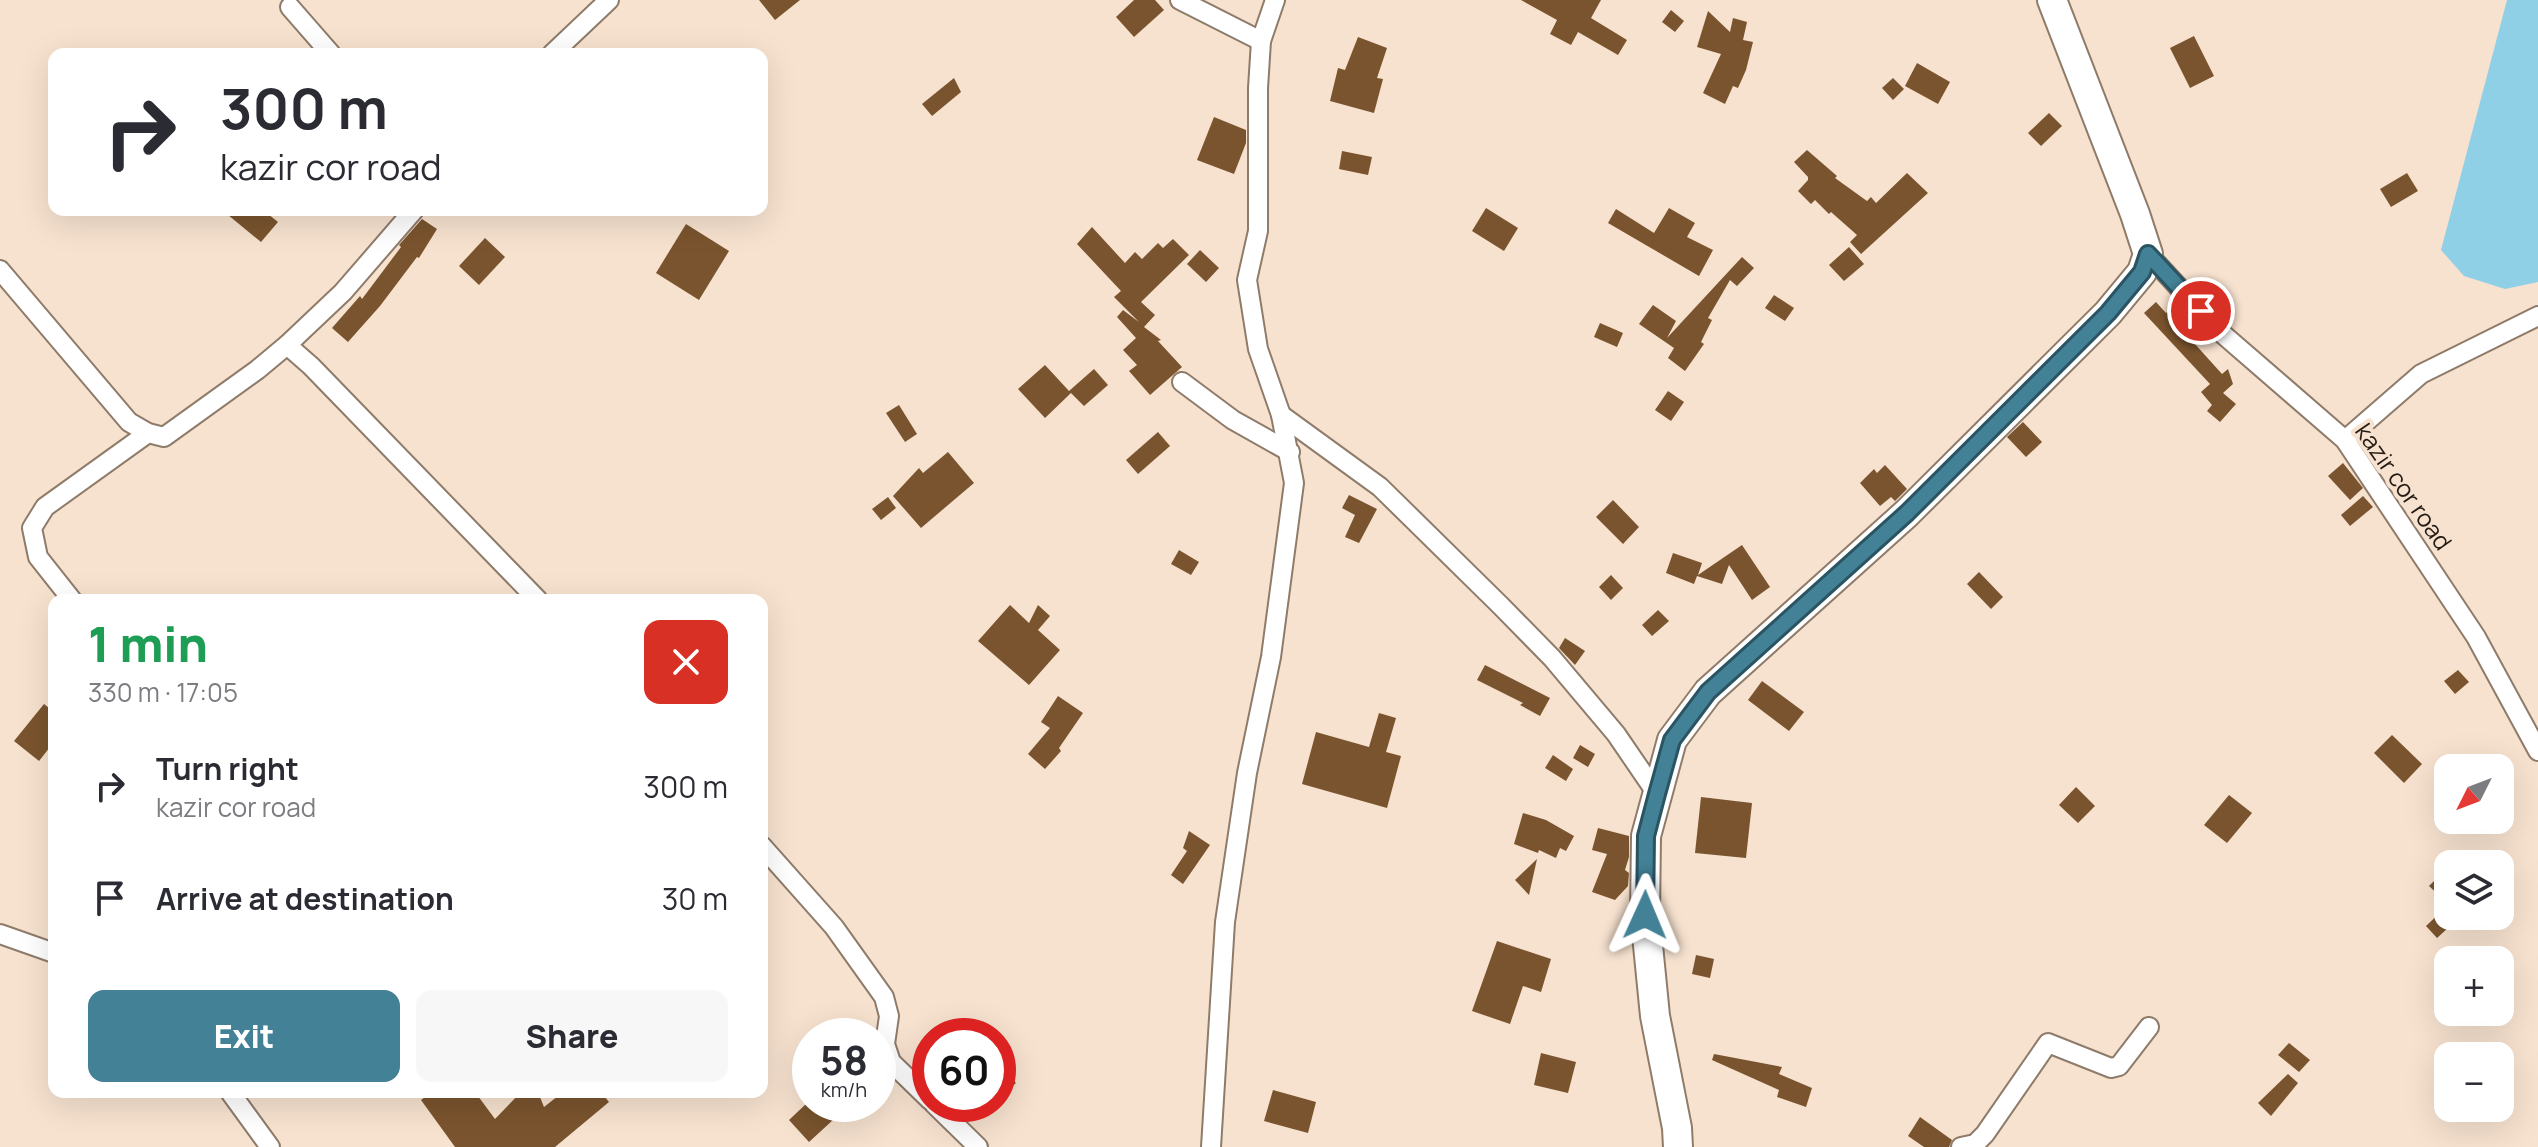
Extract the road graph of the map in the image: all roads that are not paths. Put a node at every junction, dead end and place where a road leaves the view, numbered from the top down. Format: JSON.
{"nodes":[{"id":1,"x":609,"y":0,"type":"edge"},
{"id":2,"x":1180,"y":0,"type":"edge"},
{"id":3,"x":1275,"y":0,"type":"edge"},
{"id":4,"x":2052,"y":0,"type":"edge"},
{"id":5,"x":290,"y":7,"type":"dead end"},
{"id":6,"x":1261,"y":41,"type":"junction"},
{"id":7,"x":326,"y":48,"type":"edge"},
{"id":8,"x":558,"y":48,"type":"edge"},
{"id":9,"x":409,"y":216,"type":"edge"},
{"id":10,"x":2148,"y":254,"type":"junction"},
{"id":11,"x":0,"y":270,"type":"edge"},
{"id":12,"x":2538,"y":316,"type":"edge"},
{"id":13,"x":287,"y":345,"type":"junction"},
{"id":14,"x":1182,"y":382,"type":"dead end"},
{"id":15,"x":1281,"y":415,"type":"junction"},
{"id":16,"x":148,"y":433,"type":"junction"},
{"id":17,"x":2345,"y":440,"type":"junction"},
{"id":18,"x":1290,"y":452,"type":"junction"},
{"id":19,"x":67,"y":594,"type":"edge"},
{"id":20,"x":532,"y":594,"type":"edge"},
{"id":21,"x":2538,"y":751,"type":"edge"},
{"id":22,"x":1657,"y":794,"type":"junction"},
{"id":23,"x":768,"y":853,"type":"edge"},
{"id":24,"x":0,"y":934,"type":"edge"},
{"id":25,"x":48,"y":951,"type":"edge"},
{"id":26,"x":2149,"y":1027,"type":"dead end"},
{"id":27,"x":912,"y":1082,"type":"edge"},
{"id":28,"x":234,"y":1098,"type":"edge"},
{"id":29,"x":952,"y":1122,"type":"edge"},
{"id":30,"x":270,"y":1147,"type":"edge"},
{"id":31,"x":978,"y":1147,"type":"edge"},
{"id":32,"x":1211,"y":1147,"type":"edge"},
{"id":33,"x":1678,"y":1147,"type":"edge"},
{"id":34,"x":1961,"y":1147,"type":"edge"}],
"edges":[{"from":1,"to":8,"type":"street"},
{"from":2,"to":6,"type":"street"},
{"from":3,"to":6,"type":"street"},
{"from":4,"to":10,"type":"main road"},
{"from":5,"to":7,"type":"street"},
{"from":6,"to":15,"type":"street"},
{"from":9,"to":13,"type":"street"},
{"from":10,"to":17,"type":"street","name":"kazir cor road"},
{"from":10,"to":22,"type":"main road"},
{"from":11,"to":16,"type":"street"},
{"from":12,"to":17,"type":"street"},
{"from":13,"to":16,"type":"street"},
{"from":13,"to":20,"type":"street"},
{"from":14,"to":18,"type":"street"},
{"from":15,"to":18,"type":"street"},
{"from":15,"to":22,"type":"street"},
{"from":16,"to":19,"type":"street"},
{"from":17,"to":21,"type":"street","name":"kazir cor road"},
{"from":18,"to":32,"type":"street"},
{"from":22,"to":33,"type":"main road"},
{"from":23,"to":27,"type":"street"},
{"from":24,"to":25,"type":"street"},
{"from":26,"to":34,"type":"street"},
{"from":28,"to":30,"type":"street"},
{"from":29,"to":31,"type":"street"}]}
